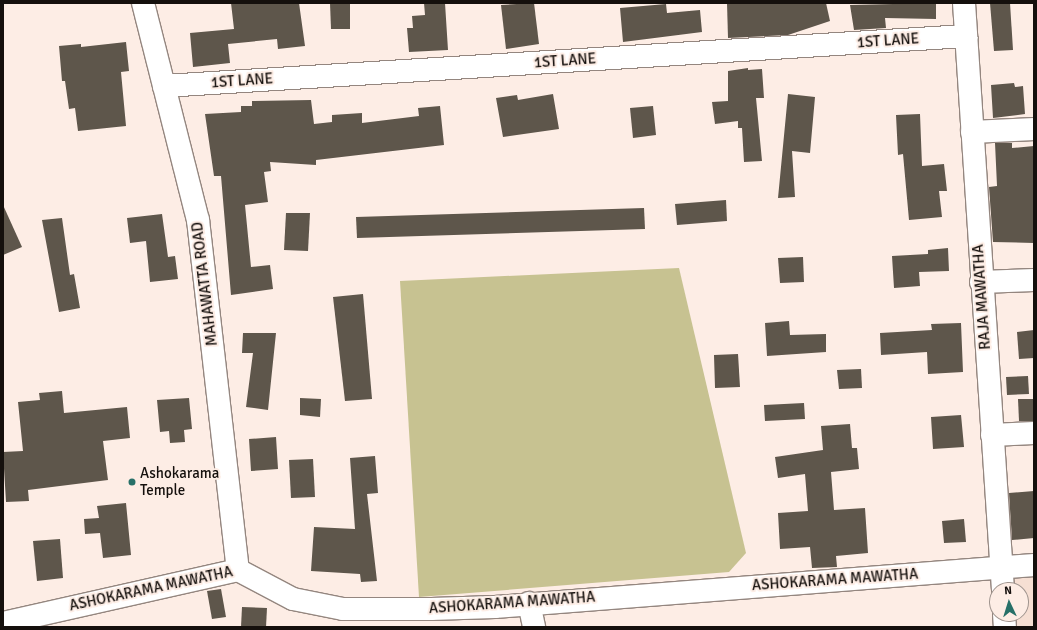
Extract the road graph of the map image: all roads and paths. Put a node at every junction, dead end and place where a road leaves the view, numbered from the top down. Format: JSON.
{"nodes":[{"id":1,"x":143,"y":3,"type":"edge"},
{"id":2,"x":964,"y":3,"type":"edge"},
{"id":3,"x":966,"y":36,"type":"junction"},
{"id":4,"x":164,"y":86,"type":"junction"},
{"id":5,"x":1034,"y":129,"type":"edge"},
{"id":6,"x":972,"y":132,"type":"junction"},
{"id":7,"x":1034,"y":280,"type":"edge"},
{"id":8,"x":981,"y":282,"type":"junction"},
{"id":9,"x":1034,"y":433,"type":"edge"},
{"id":10,"x":992,"y":435,"type":"junction"},
{"id":11,"x":1034,"y":565,"type":"edge"},
{"id":12,"x":1001,"y":568,"type":"junction"},
{"id":13,"x":238,"y":570,"type":"junction"},
{"id":14,"x":1002,"y":582,"type":"edge"},
{"id":15,"x":529,"y":603,"type":"junction"},
{"id":16,"x":3,"y":623,"type":"edge"},
{"id":17,"x":534,"y":627,"type":"edge"}],
"edges":[{"from":1,"to":4,"type":"street","name":"MAHAWATTA ROAD"},
{"from":2,"to":3,"type":"street","name":"RAJA MAWATHA"},
{"from":3,"to":4,"type":"street","name":"1ST LANE"},
{"from":3,"to":6,"type":"street","name":"RAJA MAWATHA"},
{"from":4,"to":13,"type":"street","name":"MAHAWATTA ROAD"},
{"from":5,"to":6,"type":"street"},
{"from":6,"to":8,"type":"street","name":"RAJA MAWATHA"},
{"from":7,"to":8,"type":"street"},
{"from":8,"to":10,"type":"street","name":"RAJA MAWATHA"},
{"from":9,"to":10,"type":"street"},
{"from":10,"to":12,"type":"street","name":"RAJA MAWATHA"},
{"from":11,"to":12,"type":"street","name":"ASHOKARAMA MAWATHA"},
{"from":12,"to":14,"type":"street","name":"RAJA MAWATHA"},
{"from":12,"to":15,"type":"street","name":"ASHOKARAMA MAWATHA"},
{"from":13,"to":15,"type":"street","name":"ASHOKARAMA MAWATHA"},
{"from":13,"to":16,"type":"street","name":"ASHOKARAMA MAWATHA"},
{"from":15,"to":17,"type":"street"}]}
